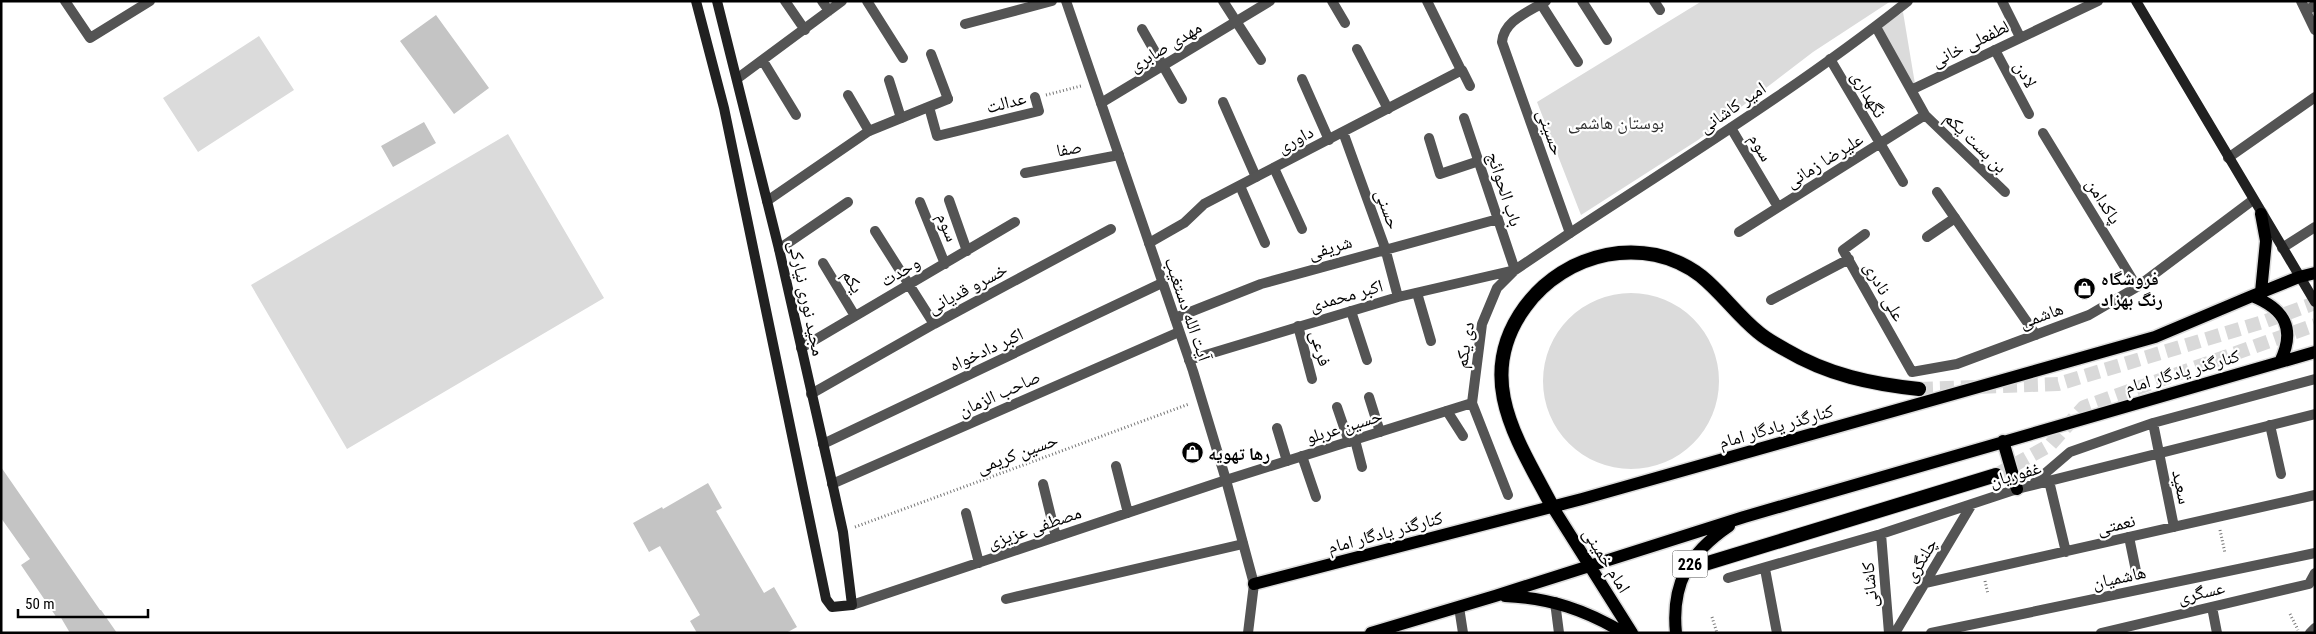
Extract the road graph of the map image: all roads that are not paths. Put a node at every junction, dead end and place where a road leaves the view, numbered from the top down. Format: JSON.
{"nodes":[{"id":1,"x":65,"y":1,"type":"edge"},
{"id":2,"x":150,"y":1,"type":"edge"},
{"id":3,"x":696,"y":1,"type":"edge"},
{"id":4,"x":717,"y":1,"type":"edge"},
{"id":5,"x":785,"y":1,"type":"edge"},
{"id":6,"x":822,"y":1,"type":"edge"},
{"id":7,"x":842,"y":1,"type":"edge"},
{"id":8,"x":867,"y":1,"type":"edge"},
{"id":9,"x":1052,"y":1,"type":"edge"},
{"id":10,"x":1066,"y":1,"type":"edge"},
{"id":11,"x":1222,"y":1,"type":"edge"},
{"id":12,"x":1270,"y":1,"type":"edge"},
{"id":13,"x":1332,"y":1,"type":"edge"},
{"id":14,"x":1427,"y":1,"type":"edge"},
{"id":15,"x":1582,"y":1,"type":"edge"},
{"id":16,"x":1908,"y":1,"type":"edge"},
{"id":17,"x":2002,"y":1,"type":"edge"},
{"id":18,"x":2098,"y":1,"type":"edge"},
{"id":19,"x":2136,"y":1,"type":"edge"},
{"id":20,"x":1544,"y":3,"type":"edge"},
{"id":21,"x":2307,"y":6,"type":"edge"},
{"id":22,"x":829,"y":11,"type":"junction"},
{"id":23,"x":1236,"y":22,"type":"junction"},
{"id":24,"x":1345,"y":23,"type":"dead end"},
{"id":25,"x":965,"y":24,"type":"dead end"},
{"id":26,"x":1876,"y":27,"type":"junction"},
{"id":27,"x":1142,"y":29,"type":"dead end"},
{"id":28,"x":805,"y":30,"type":"junction"},
{"id":29,"x":2315,"y":30,"type":"edge"},
{"id":30,"x":2020,"y":38,"type":"junction"},
{"id":31,"x":1607,"y":40,"type":"dead end"},
{"id":32,"x":1357,"y":49,"type":"dead end"},
{"id":33,"x":1995,"y":50,"type":"junction"},
{"id":34,"x":931,"y":54,"type":"dead end"},
{"id":35,"x":903,"y":58,"type":"dead end"},
{"id":36,"x":1830,"y":59,"type":"junction"},
{"id":37,"x":762,"y":60,"type":"junction"},
{"id":38,"x":1261,"y":60,"type":"dead end"},
{"id":39,"x":1578,"y":62,"type":"dead end"},
{"id":40,"x":1162,"y":66,"type":"junction"},
{"id":41,"x":1461,"y":69,"type":"junction"},
{"id":42,"x":738,"y":78,"type":"junction"},
{"id":43,"x":1302,"y":78,"type":"dead end"},
{"id":44,"x":889,"y":80,"type":"dead end"},
{"id":45,"x":1470,"y":86,"type":"dead end"},
{"id":46,"x":1910,"y":90,"type":"junction"},
{"id":47,"x":848,"y":95,"type":"dead end"},
{"id":48,"x":2315,"y":97,"type":"edge"},
{"id":49,"x":1035,"y":98,"type":"road end"},
{"id":50,"x":1182,"y":100,"type":"dead end"},
{"id":51,"x":1223,"y":102,"type":"dead end"},
{"id":52,"x":1101,"y":103,"type":"junction"},
{"id":53,"x":928,"y":107,"type":"junction"},
{"id":54,"x":1388,"y":108,"type":"junction"},
{"id":55,"x":2028,"y":114,"type":"dead end"},
{"id":56,"x":796,"y":115,"type":"dead end"},
{"id":57,"x":1925,"y":115,"type":"junction"},
{"id":58,"x":901,"y":118,"type":"junction"},
{"id":59,"x":1464,"y":118,"type":"dead end"},
{"id":60,"x":1731,"y":128,"type":"junction"},
{"id":61,"x":869,"y":131,"type":"junction"},
{"id":62,"x":1343,"y":132,"type":"junction"},
{"id":63,"x":2043,"y":133,"type":"dead end"},
{"id":64,"x":1429,"y":138,"type":"dead end"},
{"id":65,"x":1329,"y":140,"type":"junction"},
{"id":66,"x":1879,"y":145,"type":"junction"},
{"id":67,"x":1119,"y":155,"type":"junction"},
{"id":68,"x":2228,"y":158,"type":"junction"},
{"id":69,"x":1479,"y":160,"type":"junction"},
{"id":70,"x":1274,"y":168,"type":"junction"},
{"id":71,"x":1025,"y":173,"type":"dead end"},
{"id":72,"x":1256,"y":177,"type":"junction"},
{"id":73,"x":1902,"y":182,"type":"dead end"},
{"id":74,"x":1240,"y":186,"type":"junction"},
{"id":75,"x":1937,"y":192,"type":"dead end"},
{"id":76,"x":2005,"y":192,"type":"dead end"},
{"id":77,"x":949,"y":200,"type":"dead end"},
{"id":78,"x":2253,"y":200,"type":"junction"},
{"id":79,"x":767,"y":201,"type":"junction"},
{"id":80,"x":848,"y":202,"type":"dead end"},
{"id":81,"x":920,"y":202,"type":"dead end"},
{"id":82,"x":1778,"y":207,"type":"junction"},
{"id":83,"x":2261,"y":214,"type":"junction"},
{"id":84,"x":1955,"y":218,"type":"junction"},
{"id":85,"x":1498,"y":219,"type":"junction"},
{"id":86,"x":1015,"y":222,"type":"dead end"},
{"id":87,"x":2315,"y":227,"type":"edge"},
{"id":88,"x":1111,"y":229,"type":"dead end"},
{"id":89,"x":1302,"y":229,"type":"dead end"},
{"id":90,"x":875,"y":231,"type":"dead end"},
{"id":91,"x":1739,"y":232,"type":"dead end"},
{"id":92,"x":1570,"y":233,"type":"junction"},
{"id":93,"x":1865,"y":234,"type":"dead end"},
{"id":94,"x":1928,"y":237,"type":"dead end"},
{"id":95,"x":1148,"y":242,"type":"junction"},
{"id":96,"x":1265,"y":243,"type":"dead end"},
{"id":97,"x":779,"y":248,"type":"junction"},
{"id":98,"x":1384,"y":248,"type":"junction"},
{"id":99,"x":2282,"y":248,"type":"junction"},
{"id":100,"x":967,"y":251,"type":"junction"},
{"id":101,"x":1849,"y":259,"type":"junction"},
{"id":102,"x":822,"y":263,"type":"dead end"},
{"id":103,"x":945,"y":264,"type":"junction"},
{"id":104,"x":1515,"y":270,"type":"junction"},
{"id":105,"x":2315,"y":273,"type":"edge"},
{"id":106,"x":2299,"y":277,"type":"junction"},
{"id":107,"x":1162,"y":283,"type":"junction"},
{"id":108,"x":909,"y":284,"type":"junction"},
{"id":109,"x":2138,"y":287,"type":"junction"},
{"id":110,"x":1417,"y":293,"type":"junction"},
{"id":111,"x":2257,"y":294,"type":"junction"},
{"id":112,"x":1398,"y":298,"type":"junction"},
{"id":113,"x":1771,"y":300,"type":"dead end"},
{"id":114,"x":2315,"y":302,"type":"edge"},
{"id":115,"x":1352,"y":311,"type":"junction"},
{"id":116,"x":856,"y":316,"type":"junction"},
{"id":117,"x":1175,"y":318,"type":"junction"},
{"id":118,"x":934,"y":324,"type":"junction"},
{"id":119,"x":1298,"y":326,"type":"junction"},
{"id":120,"x":1180,"y":332,"type":"junction"},
{"id":121,"x":2036,"y":335,"type":"junction"},
{"id":122,"x":1431,"y":341,"type":"dead end"},
{"id":123,"x":801,"y":348,"type":"junction"},
{"id":124,"x":2315,"y":352,"type":"edge"},
{"id":125,"x":1189,"y":360,"type":"junction"},
{"id":126,"x":1367,"y":360,"type":"dead end"},
{"id":127,"x":2280,"y":362,"type":"junction"},
{"id":128,"x":1912,"y":372,"type":"joint"},
{"id":129,"x":1312,"y":379,"type":"dead end"},
{"id":130,"x":2315,"y":379,"type":"edge"},
{"id":131,"x":1919,"y":388,"type":"tunnel mouth"},
{"id":132,"x":811,"y":394,"type":"junction"},
{"id":133,"x":1369,"y":397,"type":"dead end"},
{"id":134,"x":1472,"y":403,"type":"junction"},
{"id":135,"x":1337,"y":407,"type":"dead end"},
{"id":136,"x":1447,"y":411,"type":"junction"},
{"id":137,"x":2315,"y":414,"type":"edge"},
{"id":138,"x":2153,"y":423,"type":"junction"},
{"id":139,"x":2270,"y":425,"type":"junction"},
{"id":140,"x":1277,"y":428,"type":"dead end"},
{"id":141,"x":1380,"y":432,"type":"junction"},
{"id":142,"x":1463,"y":436,"type":"dead end"},
{"id":143,"x":1352,"y":441,"type":"junction"},
{"id":144,"x":2003,"y":442,"type":"junction"},
{"id":145,"x":823,"y":444,"type":"junction"},
{"id":146,"x":2159,"y":453,"type":"junction"},
{"id":147,"x":1302,"y":456,"type":"junction"},
{"id":148,"x":1287,"y":461,"type":"junction"},
{"id":149,"x":1116,"y":466,"type":"dead end"},
{"id":150,"x":1362,"y":467,"type":"dead end"},
{"id":151,"x":2281,"y":474,"type":"dead end"},
{"id":152,"x":1996,"y":475,"type":"tunnel mouth"},
{"id":153,"x":1226,"y":480,"type":"junction"},
{"id":154,"x":2048,"y":481,"type":"junction"},
{"id":155,"x":832,"y":484,"type":"junction"},
{"id":156,"x":1043,"y":484,"type":"dead end"},
{"id":157,"x":2033,"y":485,"type":"junction"},
{"id":158,"x":2017,"y":489,"type":"junction"},
{"id":159,"x":1508,"y":495,"type":"dead end"},
{"id":160,"x":2315,"y":495,"type":"edge"},
{"id":161,"x":1316,"y":497,"type":"dead end"},
{"id":162,"x":1972,"y":504,"type":"junction"},
{"id":163,"x":1552,"y":506,"type":"junction"},
{"id":164,"x":966,"y":513,"type":"dead end"},
{"id":165,"x":1128,"y":513,"type":"junction"},
{"id":166,"x":1744,"y":517,"type":"junction"},
{"id":167,"x":2174,"y":527,"type":"junction"},
{"id":168,"x":1881,"y":534,"type":"junction"},
{"id":169,"x":1056,"y":537,"type":"junction"},
{"id":170,"x":2129,"y":537,"type":"junction"},
{"id":171,"x":1243,"y":544,"type":"junction"},
{"id":172,"x":2066,"y":552,"type":"junction"},
{"id":173,"x":2315,"y":553,"type":"edge"},
{"id":174,"x":979,"y":562,"type":"junction"},
{"id":175,"x":1590,"y":566,"type":"junction"},
{"id":176,"x":1765,"y":569,"type":"junction"},
{"id":177,"x":1685,"y":570,"type":"junction"},
{"id":178,"x":2136,"y":571,"type":"dead end"},
{"id":179,"x":2315,"y":573,"type":"edge"},
{"id":180,"x":1728,"y":578,"type":"dead end"},
{"id":181,"x":1925,"y":583,"type":"junction"},
{"id":182,"x":1254,"y":584,"type":"junction"},
{"id":183,"x":1495,"y":596,"type":"junction"},
{"id":184,"x":1006,"y":599,"type":"dead end"},
{"id":185,"x":1555,"y":602,"type":"junction"},
{"id":186,"x":852,"y":605,"type":"junction"},
{"id":187,"x":2212,"y":606,"type":"junction"},
{"id":188,"x":1459,"y":607,"type":"junction"},
{"id":189,"x":2315,"y":628,"type":"edge"},
{"id":190,"x":2128,"y":630,"type":"edge"},
{"id":191,"x":1248,"y":633,"type":"edge"},
{"id":192,"x":1371,"y":633,"type":"edge"},
{"id":193,"x":1464,"y":633,"type":"edge"},
{"id":194,"x":1559,"y":633,"type":"edge"},
{"id":195,"x":1624,"y":633,"type":"edge"},
{"id":196,"x":1632,"y":633,"type":"edge"},
{"id":197,"x":1676,"y":633,"type":"edge"},
{"id":198,"x":1777,"y":633,"type":"edge"},
{"id":199,"x":1889,"y":633,"type":"edge"},
{"id":200,"x":1895,"y":633,"type":"edge"},
{"id":201,"x":1931,"y":633,"type":"edge"},
{"id":202,"x":2101,"y":633,"type":"edge"},
{"id":203,"x":2217,"y":633,"type":"edge"},
{"id":204,"x":2310,"y":633,"type":"edge"}],
"edges":[{"from":1,"to":2,"type":"street"},
{"from":3,"to":186,"type":"main road"},
{"from":4,"to":42,"type":"main road","name":"مجید نوری نیارکی"},
{"from":5,"to":28,"type":"street"},
{"from":6,"to":22,"type":"street"},
{"from":7,"to":22,"type":"street"},
{"from":8,"to":35,"type":"street"},
{"from":9,"to":25,"type":"street"},
{"from":10,"to":52,"type":"street","name":"آیت الله دستغیب"},
{"from":11,"to":23,"type":"street"},
{"from":12,"to":23,"type":"street","name":"مهدی صابری"},
{"from":13,"to":24,"type":"street"},
{"from":14,"to":41,"type":"street"},
{"from":15,"to":31,"type":"street"},
{"from":16,"to":26,"type":"street","name":"امیر کاشانی"},
{"from":17,"to":30,"type":"street"},
{"from":18,"to":30,"type":"street","name":"لطفعلی خانی"},
{"from":19,"to":68,"type":"main road"},
{"from":20,"to":39,"type":"street"},
{"from":20,"to":92,"type":"street","name":"حسینی"},
{"from":21,"to":29,"type":"street"},
{"from":22,"to":28,"type":"street"},
{"from":23,"to":38,"type":"street"},
{"from":23,"to":40,"type":"street","name":"مهدی صابری"},
{"from":26,"to":36,"type":"street","name":"امیر کاشانی"},
{"from":26,"to":46,"type":"street"},
{"from":27,"to":40,"type":"street"},
{"from":28,"to":37,"type":"street"},
{"from":30,"to":33,"type":"street","name":"لطفعلی خانی"},
{"from":32,"to":54,"type":"street"},
{"from":33,"to":46,"type":"street","name":"لطفعلی خانی"},
{"from":33,"to":55,"type":"street","name":"لادن"},
{"from":34,"to":53,"type":"street"},
{"from":36,"to":60,"type":"street","name":"امیر کاشانی"},
{"from":36,"to":66,"type":"street","name":"نگهداری"},
{"from":37,"to":42,"type":"street"},
{"from":37,"to":56,"type":"street"},
{"from":40,"to":50,"type":"street"},
{"from":40,"to":52,"type":"street","name":"مهدی صابری"},
{"from":41,"to":45,"type":"street"},
{"from":41,"to":54,"type":"street","name":"داوری"},
{"from":42,"to":79,"type":"main road","name":"مجید نوری نیارکی"},
{"from":43,"to":65,"type":"street"},
{"from":44,"to":58,"type":"street"},
{"from":46,"to":57,"type":"street"},
{"from":47,"to":61,"type":"street"},
{"from":48,"to":68,"type":"street"},
{"from":49,"to":53,"type":"street","name":"عدالت"},
{"from":51,"to":72,"type":"street"},
{"from":52,"to":67,"type":"street","name":"آیت الله دستغیب"},
{"from":53,"to":58,"type":"street"},
{"from":54,"to":62,"type":"street","name":"داوری"},
{"from":57,"to":66,"type":"street","name":"علیرضا زمانی"},
{"from":57,"to":76,"type":"street","name":"بن بست یکم"},
{"from":58,"to":61,"type":"street"},
{"from":59,"to":69,"type":"street","name":"باب الحوائج"},
{"from":60,"to":82,"type":"street","name":"سوم"},
{"from":60,"to":92,"type":"street","name":"امیر کاشانی"},
{"from":61,"to":79,"type":"street"},
{"from":62,"to":65,"type":"street","name":"داوری"},
{"from":62,"to":98,"type":"street","name":"حسنی"},
{"from":63,"to":109,"type":"street","name":"پاکدامن"},
{"from":64,"to":69,"type":"street"},
{"from":65,"to":70,"type":"street","name":"داوری"},
{"from":66,"to":73,"type":"street","name":"نگهداری"},
{"from":66,"to":82,"type":"street","name":"علیرضا زمانی"},
{"from":67,"to":71,"type":"street","name":"صفا"},
{"from":67,"to":95,"type":"street","name":"آیت الله دستغیب"},
{"from":68,"to":78,"type":"main road"},
{"from":69,"to":85,"type":"street","name":"باب الحوائج"},
{"from":70,"to":72,"type":"street","name":"داوری"},
{"from":70,"to":89,"type":"street"},
{"from":72,"to":74,"type":"street","name":"داوری"},
{"from":74,"to":95,"type":"street","name":"داوری"},
{"from":74,"to":96,"type":"street"},
{"from":75,"to":84,"type":"street"},
{"from":77,"to":100,"type":"street"},
{"from":78,"to":83,"type":"main road"},
{"from":78,"to":109,"type":"street","name":"هاشمی"},
{"from":79,"to":97,"type":"main road","name":"مجید نوری نیارکی"},
{"from":80,"to":97,"type":"street"},
{"from":81,"to":103,"type":"street","name":"سوم"},
{"from":82,"to":91,"type":"street","name":"علیرضا زمانی"},
{"from":83,"to":99,"type":"main road"},
{"from":83,"to":111,"type":"main road"},
{"from":84,"to":94,"type":"street"},
{"from":84,"to":121,"type":"street"},
{"from":85,"to":98,"type":"street","name":"شریفی"},
{"from":85,"to":104,"type":"street","name":"باب الحوائج"},
{"from":86,"to":100,"type":"street","name":"وحدت"},
{"from":87,"to":99,"type":"street"},
{"from":88,"to":118,"type":"street","name":"خسرو قدیانی"},
{"from":90,"to":108,"type":"street"},
{"from":92,"to":104,"type":"street","name":"دی یکم"},
{"from":93,"to":101,"type":"street","name":"علی نادری"},
{"from":95,"to":107,"type":"street","name":"آیت الله دستغیب"},
{"from":97,"to":123,"type":"main road","name":"مجید نوری نیارکی"},
{"from":98,"to":112,"type":"street","name":"حسنی"},
{"from":98,"to":117,"type":"street","name":"شریفی"},
{"from":99,"to":106,"type":"main road"},
{"from":100,"to":103,"type":"street","name":"وحدت"},
{"from":101,"to":113,"type":"street"},
{"from":101,"to":128,"type":"street","name":"علی نادری"},
{"from":102,"to":116,"type":"street","name":"یکم"},
{"from":103,"to":108,"type":"street","name":"وحدت"},
{"from":104,"to":110,"type":"street","name":"اکبر محمدی"},
{"from":104,"to":134,"type":"street","name":"دی یکم"},
{"from":105,"to":106,"type":"main road","name":"کنارگذر یادگار امام"},
{"from":106,"to":111,"type":"main road","name":"کنارگذر یادگار امام"},
{"from":106,"to":114,"type":"main road"},
{"from":107,"to":117,"type":"street","name":"آیت الله دستغیب"},
{"from":107,"to":145,"type":"street","name":"اکبر دادخواه"},
{"from":108,"to":116,"type":"street","name":"وحدت"},
{"from":108,"to":118,"type":"street"},
{"from":109,"to":121,"type":"street","name":"هاشمی"},
{"from":110,"to":112,"type":"street","name":"اکبر محمدی"},
{"from":110,"to":122,"type":"street"},
{"from":111,"to":127,"type":"main road"},
{"from":111,"to":163,"type":"main road","name":"کنارگذر یادگار امام"},
{"from":112,"to":115,"type":"street","name":"اکبر محمدی"},
{"from":115,"to":119,"type":"street","name":"اکبر محمدی"},
{"from":115,"to":126,"type":"street"},
{"from":116,"to":123,"type":"street","name":"وحدت"},
{"from":117,"to":120,"type":"street","name":"آیت الله دستغیب"},
{"from":118,"to":132,"type":"street","name":"خسرو قدیانی"},
{"from":119,"to":125,"type":"street","name":"اکبر محمدی"},
{"from":119,"to":129,"type":"street","name":"فرعی"},
{"from":120,"to":125,"type":"street","name":"آیت الله دستغیب"},
{"from":120,"to":155,"type":"street","name":"صاحب الزمان"},
{"from":121,"to":128,"type":"street","name":"هاشمی"},
{"from":123,"to":132,"type":"main road","name":"مجید نوری نیارکی"},
{"from":124,"to":127,"type":"main road","name":"کنارگذر یادگار امام"},
{"from":125,"to":153,"type":"street","name":"آیت الله دستغیب"},
{"from":127,"to":144,"type":"main road","name":"کنارگذر یادگار امام"},
{"from":130,"to":138,"type":"street"},
{"from":131,"to":163,"type":"highway"},
{"from":132,"to":145,"type":"main road","name":"مجید نوری نیارکی"},
{"from":133,"to":141,"type":"street"},
{"from":134,"to":136,"type":"street","name":"حسین عربلو"},
{"from":134,"to":159,"type":"street","name":"دی یکم"},
{"from":135,"to":143,"type":"street"},
{"from":136,"to":141,"type":"street","name":"حسین عربلو"},
{"from":136,"to":142,"type":"street"},
{"from":137,"to":139,"type":"street","name":"غفوریان"},
{"from":138,"to":146,"type":"street","name":"سعید"},
{"from":138,"to":157,"type":"street"},
{"from":139,"to":146,"type":"street","name":"غفوریان"},
{"from":139,"to":151,"type":"street"},
{"from":140,"to":148,"type":"street"},
{"from":141,"to":143,"type":"street","name":"حسین عربلو"},
{"from":143,"to":147,"type":"street","name":"حسین عربلو"},
{"from":143,"to":150,"type":"street"},
{"from":144,"to":158,"type":"main road"},
{"from":144,"to":166,"type":"main road","name":"کنارگذر یادگار امام"},
{"from":145,"to":155,"type":"main road","name":"مجید نوری نیارکی"},
{"from":146,"to":154,"type":"street","name":"غفوریان"},
{"from":146,"to":167,"type":"street","name":"سعید"},
{"from":147,"to":148,"type":"street","name":"حسین عربلو"},
{"from":147,"to":161,"type":"street"},
{"from":148,"to":153,"type":"street","name":"حسین عربلو"},
{"from":149,"to":165,"type":"street"},
{"from":152,"to":177,"type":"highway"},
{"from":153,"to":165,"type":"street","name":"مصطفی عزیزی"},
{"from":153,"to":171,"type":"street","name":"آیت الله دستغیب"},
{"from":154,"to":157,"type":"street","name":"غفوریان"},
{"from":154,"to":172,"type":"street"},
{"from":155,"to":186,"type":"main road","name":"مجید نوری نیارکی"},
{"from":156,"to":169,"type":"street"},
{"from":157,"to":158,"type":"street","name":"غفوریان"},
{"from":158,"to":162,"type":"street","name":"غفوریان"},
{"from":160,"to":167,"type":"street","name":"نعمتی"},
{"from":162,"to":168,"type":"street","name":"غفوریان"},
{"from":162,"to":181,"type":"street","name":"چلنگری"},
{"from":163,"to":175,"type":"main road","name":"امام خمینی"},
{"from":163,"to":182,"type":"main road","name":"کنارگذر یادگار امام"},
{"from":164,"to":174,"type":"street"},
{"from":165,"to":169,"type":"street","name":"مصطفی عزیزی"},
{"from":166,"to":175,"type":"main road","name":"کنارگذر یادگار امام"},
{"from":166,"to":177,"type":"main road","number":"226"},
{"from":167,"to":170,"type":"street","name":"نعمتی"},
{"from":168,"to":176,"type":"street","name":"غفوریان"},
{"from":168,"to":199,"type":"street","name":"کاشانی"},
{"from":169,"to":174,"type":"street","name":"مصطفی عزیزی"},
{"from":170,"to":172,"type":"street","name":"نعمتی"},
{"from":170,"to":178,"type":"street"},
{"from":171,"to":182,"type":"street","name":"آیت الله دستغیب"},
{"from":171,"to":184,"type":"street"},
{"from":172,"to":181,"type":"street","name":"نعمتی"},
{"from":173,"to":201,"type":"street","name":"هاشمیان"},
{"from":174,"to":186,"type":"street","name":"مصطفی عزیزی"},
{"from":175,"to":183,"type":"main road","name":"کنارگذر یادگار امام"},
{"from":175,"to":196,"type":"main road","name":"امام خمینی"},
{"from":176,"to":180,"type":"street","name":"غفوریان"},
{"from":176,"to":198,"type":"street"},
{"from":177,"to":197,"type":"main road","number":"226"},
{"from":179,"to":187,"type":"street","name":"عسگری"},
{"from":181,"to":200,"type":"street","name":"چلنگری"},
{"from":182,"to":191,"type":"street","name":"آیت الله دستغیب"},
{"from":183,"to":185,"type":"main road"},
{"from":183,"to":188,"type":"main road","name":"کنارگذر یادگار امام"},
{"from":185,"to":194,"type":"street"},
{"from":185,"to":195,"type":"main road"},
{"from":187,"to":190,"type":"street","name":"عسگری"},
{"from":187,"to":203,"type":"street"},
{"from":188,"to":192,"type":"main road","name":"کنارگذر یادگار امام"},
{"from":188,"to":193,"type":"street"},
{"from":189,"to":204,"type":"street"},
{"from":190,"to":202,"type":"street","name":"عسگری"}]}
